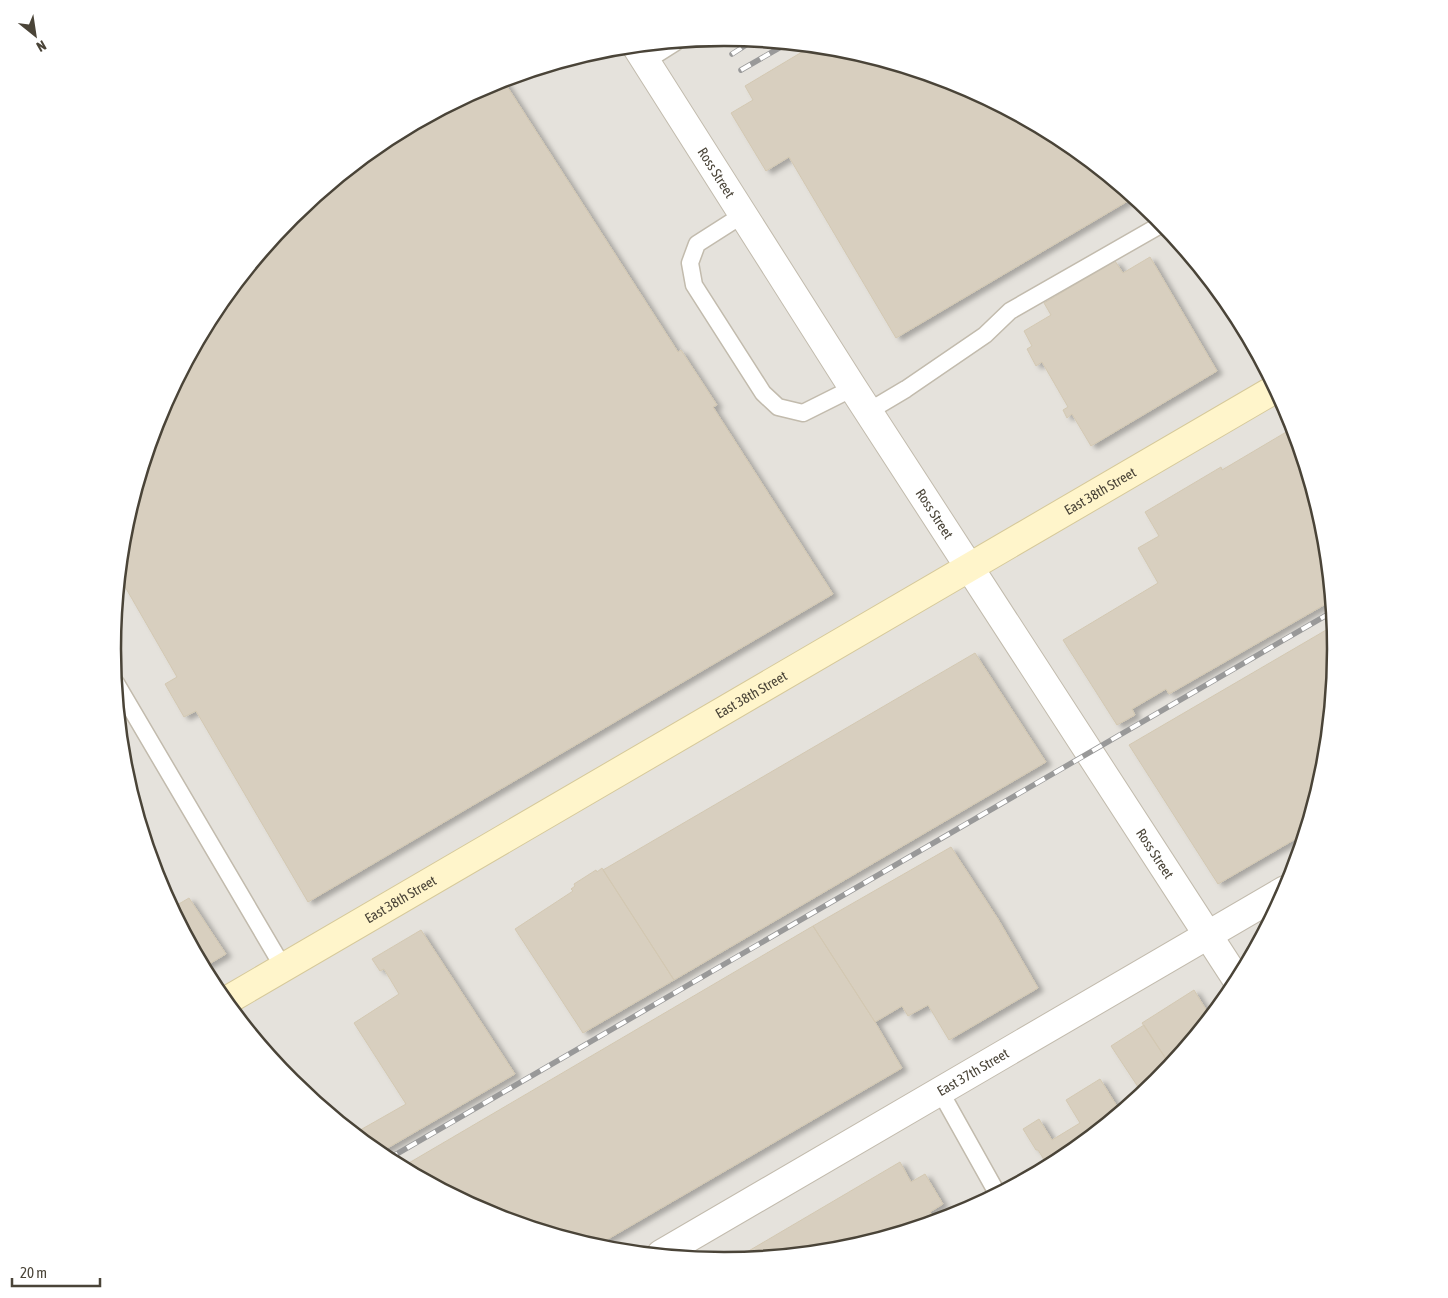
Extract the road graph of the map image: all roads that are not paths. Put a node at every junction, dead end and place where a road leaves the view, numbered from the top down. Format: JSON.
{"nodes":[{"id":1,"x":641,"y":54,"type":"edge"},
{"id":2,"x":744,"y":214,"type":"junction"},
{"id":3,"x":1155,"y":228,"type":"edge"},
{"id":4,"x":853,"y":388,"type":"junction"},
{"id":5,"x":1270,"y":392,"type":"edge"},
{"id":6,"x":869,"y":411,"type":"junction"},
{"id":7,"x":969,"y":566,"type":"junction"},
{"id":8,"x":124,"y":696,"type":"edge"},
{"id":9,"x":1274,"y":897,"type":"edge"},
{"id":10,"x":1208,"y":936,"type":"junction"},
{"id":11,"x":283,"y":968,"type":"junction"},
{"id":12,"x":1232,"y":973,"type":"edge"},
{"id":13,"x":233,"y":997,"type":"edge"},
{"id":14,"x":940,"y":1091,"type":"junction"},
{"id":15,"x":994,"y":1188,"type":"edge"},
{"id":16,"x":670,"y":1249,"type":"edge"}],
"edges":[{"from":1,"to":2,"type":"street","name":"Ross Street"},
{"from":2,"to":4,"type":"street","name":"Ross Street"},
{"from":2,"to":4,"type":"lane"},
{"from":3,"to":6,"type":"lane"},
{"from":4,"to":6,"type":"street","name":"Ross Street"},
{"from":5,"to":7,"type":"street","name":"East 38th Street"},
{"from":6,"to":7,"type":"street","name":"Ross Street"},
{"from":7,"to":10,"type":"street","name":"Ross Street"},
{"from":7,"to":11,"type":"street","name":"East 38th Street"},
{"from":8,"to":11,"type":"lane"},
{"from":9,"to":10,"type":"street","name":"East 37th Street"},
{"from":10,"to":12,"type":"street","name":"Ross Street"},
{"from":10,"to":14,"type":"street","name":"East 37th Street"},
{"from":11,"to":13,"type":"street","name":"East 38th Street"},
{"from":14,"to":15,"type":"lane"},
{"from":14,"to":16,"type":"street","name":"East 37th Street"}]}
